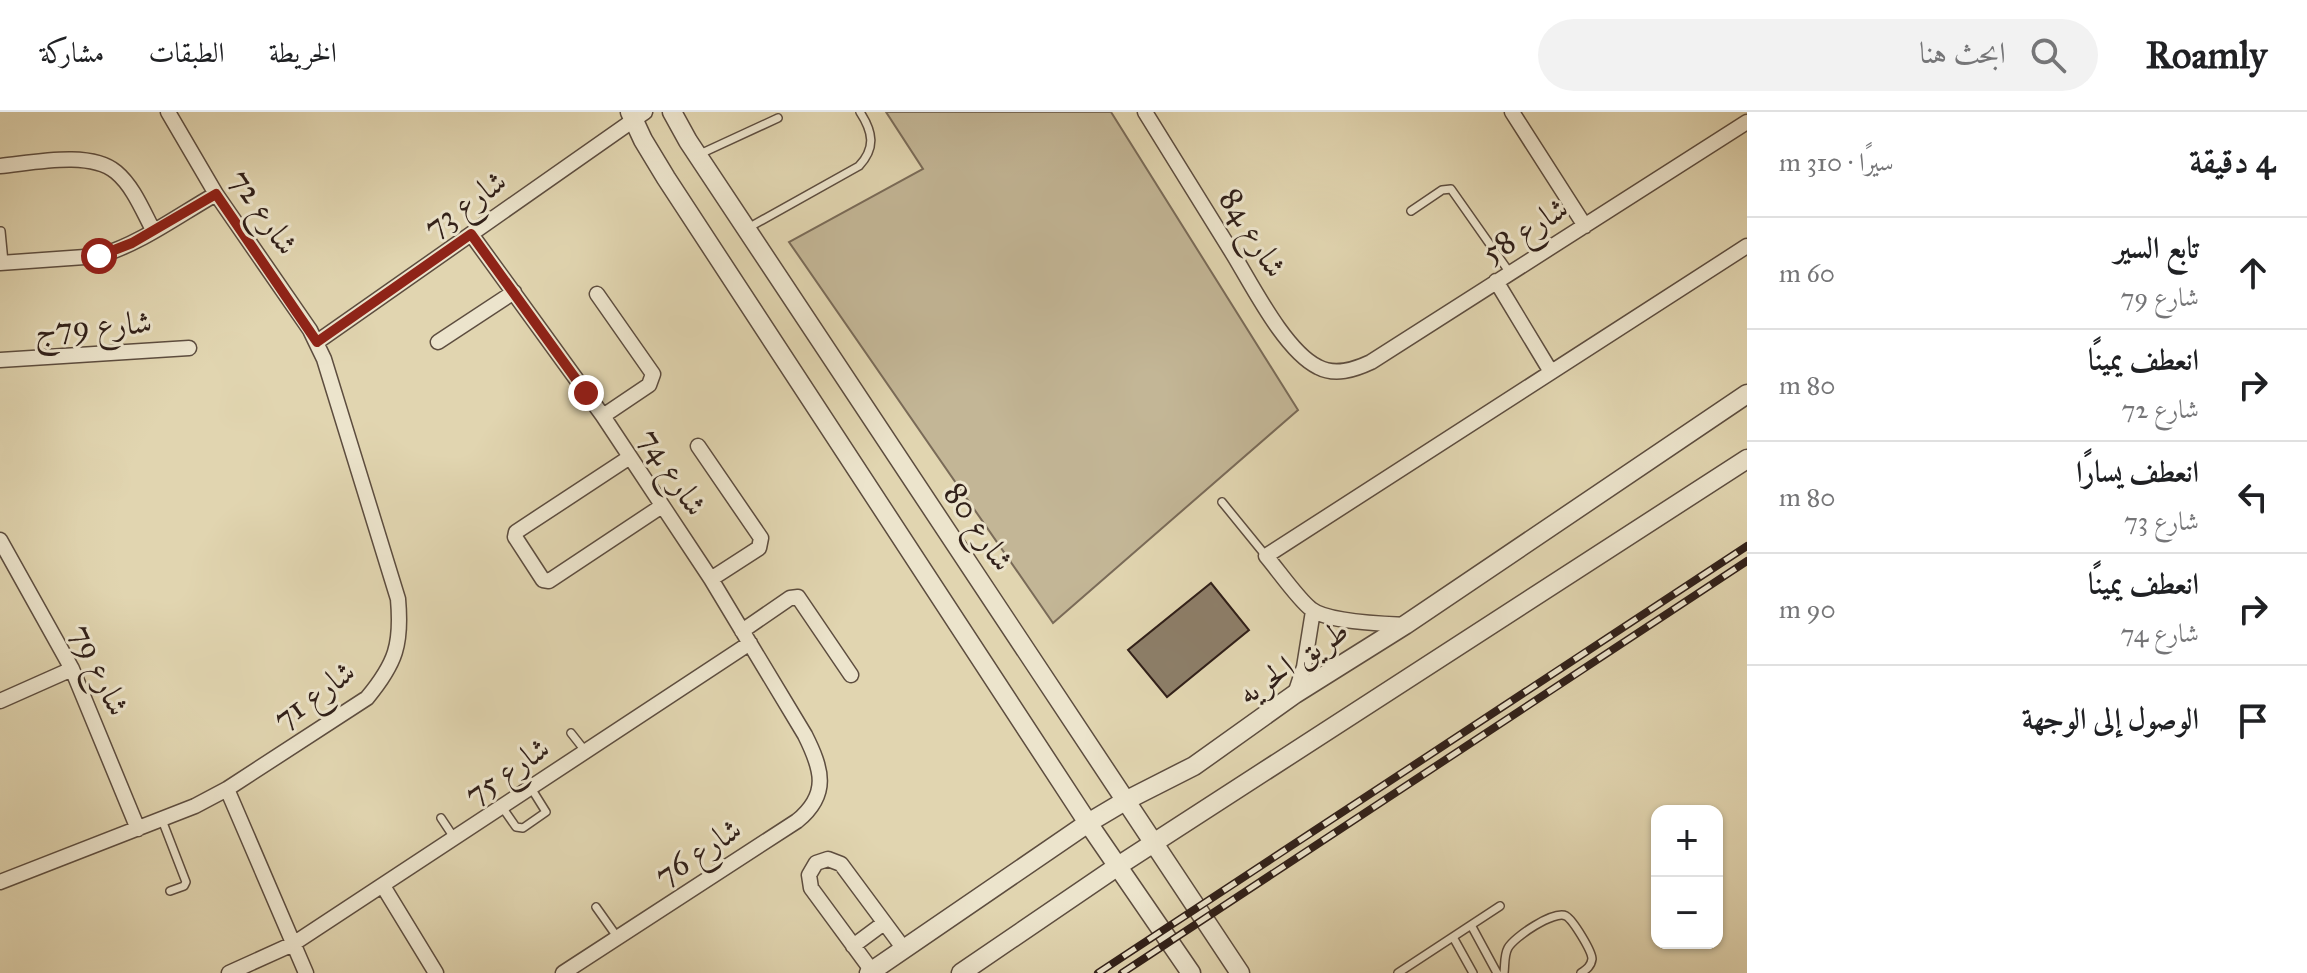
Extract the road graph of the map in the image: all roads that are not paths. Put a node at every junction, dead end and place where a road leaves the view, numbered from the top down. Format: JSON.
{"nodes":[{"id":1,"x":168,"y":112,"type":"edge"},
{"id":2,"x":672,"y":112,"type":"edge"},
{"id":3,"x":860,"y":112,"type":"edge"},
{"id":4,"x":1145,"y":112,"type":"edge"},
{"id":5,"x":1512,"y":112,"type":"edge"},
{"id":6,"x":636,"y":115,"type":"edge"},
{"id":7,"x":778,"y":118,"type":"dead end"},
{"id":8,"x":1747,"y":122,"type":"edge"},
{"id":9,"x":698,"y":155,"type":"junction"},
{"id":10,"x":0,"y":166,"type":"edge"},
{"id":11,"x":216,"y":194,"type":"junction"},
{"id":12,"x":1411,"y":211,"type":"dead end"},
{"id":13,"x":1585,"y":226,"type":"junction"},
{"id":14,"x":746,"y":229,"type":"junction"},
{"id":15,"x":153,"y":230,"type":"junction"},
{"id":16,"x":1,"y":231,"type":"edge"},
{"id":17,"x":471,"y":234,"type":"junction"},
{"id":18,"x":1747,"y":246,"type":"edge"},
{"id":19,"x":2,"y":262,"type":"edge"},
{"id":20,"x":1510,"y":273,"type":"junction"},
{"id":21,"x":1496,"y":281,"type":"junction"},
{"id":22,"x":514,"y":292,"type":"junction"},
{"id":23,"x":597,"y":294,"type":"dead end"},
{"id":24,"x":317,"y":342,"type":"junction"},
{"id":25,"x":438,"y":342,"type":"dead end"},
{"id":26,"x":189,"y":348,"type":"dead end"},
{"id":27,"x":0,"y":360,"type":"edge"},
{"id":28,"x":1328,"y":371,"type":"joint"},
{"id":29,"x":1551,"y":372,"type":"junction"},
{"id":30,"x":1747,"y":394,"type":"edge"},
{"id":31,"x":603,"y":416,"type":"junction"},
{"id":32,"x":698,"y":446,"type":"dead end"},
{"id":33,"x":630,"y":457,"type":"junction"},
{"id":34,"x":1747,"y":459,"type":"edge"},
{"id":35,"x":1222,"y":502,"type":"dead end"},
{"id":36,"x":662,"y":506,"type":"junction"},
{"id":37,"x":0,"y":540,"type":"edge"},
{"id":38,"x":1266,"y":556,"type":"junction"},
{"id":39,"x":711,"y":579,"type":"junction"},
{"id":40,"x":1313,"y":611,"type":"junction"},
{"id":41,"x":1405,"y":625,"type":"junction"},
{"id":42,"x":746,"y":637,"type":"junction"},
{"id":43,"x":72,"y":669,"type":"junction"},
{"id":44,"x":851,"y":675,"type":"dead end"},
{"id":45,"x":1295,"y":694,"type":"junction"},
{"id":46,"x":0,"y":701,"type":"edge"},
{"id":47,"x":571,"y":733,"type":"dead end"},
{"id":48,"x":813,"y":751,"type":"joint"},
{"id":49,"x":586,"y":752,"type":"junction"},
{"id":50,"x":531,"y":788,"type":"junction"},
{"id":51,"x":227,"y":789,"type":"junction"},
{"id":52,"x":1125,"y":801,"type":"junction"},
{"id":53,"x":502,"y":807,"type":"junction"},
{"id":54,"x":441,"y":818,"type":"dead end"},
{"id":55,"x":162,"y":820,"type":"junction"},
{"id":56,"x":1088,"y":823,"type":"junction"},
{"id":57,"x":138,"y":829,"type":"junction"},
{"id":58,"x":455,"y":839,"type":"junction"},
{"id":59,"x":1153,"y":843,"type":"junction"},
{"id":60,"x":1118,"y":866,"type":"junction"},
{"id":61,"x":0,"y":882,"type":"edge"},
{"id":62,"x":383,"y":886,"type":"junction"},
{"id":63,"x":170,"y":891,"type":"dead end"},
{"id":64,"x":1500,"y":906,"type":"dead end"},
{"id":65,"x":596,"y":907,"type":"dead end"},
{"id":66,"x":884,"y":923,"type":"junction"},
{"id":67,"x":1471,"y":925,"type":"junction"},
{"id":68,"x":1453,"y":937,"type":"junction"},
{"id":69,"x":618,"y":938,"type":"junction"},
{"id":70,"x":293,"y":944,"type":"junction"},
{"id":71,"x":853,"y":946,"type":"junction"},
{"id":72,"x":904,"y":949,"type":"junction"},
{"id":73,"x":253,"y":968,"type":"edge"},
{"id":74,"x":870,"y":972,"type":"edge"},
{"id":75,"x":1469,"y":972,"type":"edge"},
{"id":76,"x":229,"y":973,"type":"edge"},
{"id":77,"x":306,"y":973,"type":"edge"},
{"id":78,"x":436,"y":973,"type":"edge"},
{"id":79,"x":563,"y":973,"type":"edge"},
{"id":80,"x":961,"y":973,"type":"edge"},
{"id":81,"x":1191,"y":973,"type":"edge"},
{"id":82,"x":1240,"y":973,"type":"edge"},
{"id":83,"x":1398,"y":973,"type":"edge"},
{"id":84,"x":1497,"y":973,"type":"edge"},
{"id":85,"x":1504,"y":973,"type":"edge"},
{"id":86,"x":1581,"y":973,"type":"edge"}],
"edges":[{"from":1,"to":11,"type":"street","name":"شارع 72"},
{"from":2,"to":9,"type":"street","name":"شارع 80"},
{"from":3,"to":14,"type":"lane"},
{"from":4,"to":28,"type":"street","name":"شارع 84"},
{"from":5,"to":13,"type":"street"},
{"from":6,"to":17,"type":"street","name":"شارع 73"},
{"from":6,"to":56,"type":"street"},
{"from":7,"to":9,"type":"lane"},
{"from":8,"to":13,"type":"street","name":"شارع 58"},
{"from":9,"to":14,"type":"street","name":"شارع 80"},
{"from":10,"to":15,"type":"street"},
{"from":11,"to":15,"type":"street"},
{"from":11,"to":24,"type":"street","name":"شارع 72"},
{"from":12,"to":20,"type":"lane"},
{"from":13,"to":20,"type":"street","name":"شارع 58"},
{"from":14,"to":52,"type":"street","name":"شارع 80"},
{"from":15,"to":19,"type":"street"},
{"from":16,"to":19,"type":"lane"},
{"from":17,"to":22,"type":"street","name":"شارع 74"},
{"from":17,"to":24,"type":"street","name":"شارع 73"},
{"from":18,"to":29,"type":"street"},
{"from":20,"to":21,"type":"street","name":"شارع 58"},
{"from":21,"to":28,"type":"street","name":"شارع 58"},
{"from":21,"to":29,"type":"street"},
{"from":22,"to":25,"type":"street"},
{"from":22,"to":31,"type":"street","name":"شارع 74"},
{"from":23,"to":31,"type":"street"},
{"from":24,"to":51,"type":"street","name":"شارع 71"},
{"from":26,"to":27,"type":"street","name":"شارع 79ج"},
{"from":29,"to":38,"type":"street"},
{"from":30,"to":41,"type":"street","name":"طريق الحريه"},
{"from":31,"to":33,"type":"street","name":"شارع 74"},
{"from":32,"to":39,"type":"street"},
{"from":33,"to":36,"type":"street","name":"شارع 74"},
{"from":33,"to":36,"type":"street"},
{"from":34,"to":59,"type":"street"},
{"from":35,"to":38,"type":"lane"},
{"from":36,"to":39,"type":"street","name":"شارع 74"},
{"from":37,"to":43,"type":"street","name":"شارع 79"},
{"from":38,"to":40,"type":"street"},
{"from":39,"to":42,"type":"street","name":"شارع 74"},
{"from":40,"to":41,"type":"street"},
{"from":40,"to":45,"type":"street"},
{"from":41,"to":45,"type":"street","name":"طريق الحريه"},
{"from":42,"to":44,"type":"street","name":"شارع 75"},
{"from":42,"to":48,"type":"street","name":"شارع 74"},
{"from":42,"to":49,"type":"street","name":"شارع 75"},
{"from":43,"to":46,"type":"street"},
{"from":43,"to":57,"type":"street","name":"شارع 79"},
{"from":45,"to":52,"type":"street","name":"طريق الحريه"},
{"from":47,"to":49,"type":"lane"},
{"from":48,"to":69,"type":"street","name":"شارع 76"},
{"from":49,"to":50,"type":"street","name":"شارع 75"},
{"from":50,"to":53,"type":"street","name":"شارع 75"},
{"from":50,"to":53,"type":"lane"},
{"from":51,"to":55,"type":"street","name":"شارع 71"},
{"from":51,"to":70,"type":"street"},
{"from":52,"to":56,"type":"street","name":"طريق الحريه"},
{"from":52,"to":59,"type":"street","name":"شارع 80"},
{"from":53,"to":58,"type":"street","name":"شارع 75"},
{"from":54,"to":58,"type":"lane"},
{"from":55,"to":57,"type":"street","name":"شارع 71"},
{"from":55,"to":63,"type":"lane"},
{"from":56,"to":60,"type":"street"},
{"from":56,"to":72,"type":"street","name":"طريق الحريه"},
{"from":57,"to":61,"type":"street","name":"شارع 71"},
{"from":58,"to":62,"type":"street","name":"شارع 75"},
{"from":59,"to":60,"type":"street"},
{"from":59,"to":82,"type":"street","name":"شارع 80"},
{"from":60,"to":80,"type":"street"},
{"from":60,"to":81,"type":"street"},
{"from":62,"to":70,"type":"street","name":"شارع 75"},
{"from":62,"to":78,"type":"street"},
{"from":64,"to":67,"type":"lane"},
{"from":65,"to":69,"type":"lane"},
{"from":66,"to":71,"type":"street"},
{"from":66,"to":71,"type":"street"},
{"from":66,"to":72,"type":"street"},
{"from":67,"to":68,"type":"lane"},
{"from":67,"to":84,"type":"lane"},
{"from":68,"to":75,"type":"lane"},
{"from":68,"to":83,"type":"lane"},
{"from":69,"to":79,"type":"street","name":"شارع 76"},
{"from":70,"to":73,"type":"street","name":"شارع 75"},
{"from":70,"to":77,"type":"street"},
{"from":71,"to":74,"type":"street"},
{"from":72,"to":74,"type":"street","name":"طريق الحريه"},
{"from":73,"to":76,"type":"street","name":"شارع 75"},
{"from":85,"to":86,"type":"lane"}]}
